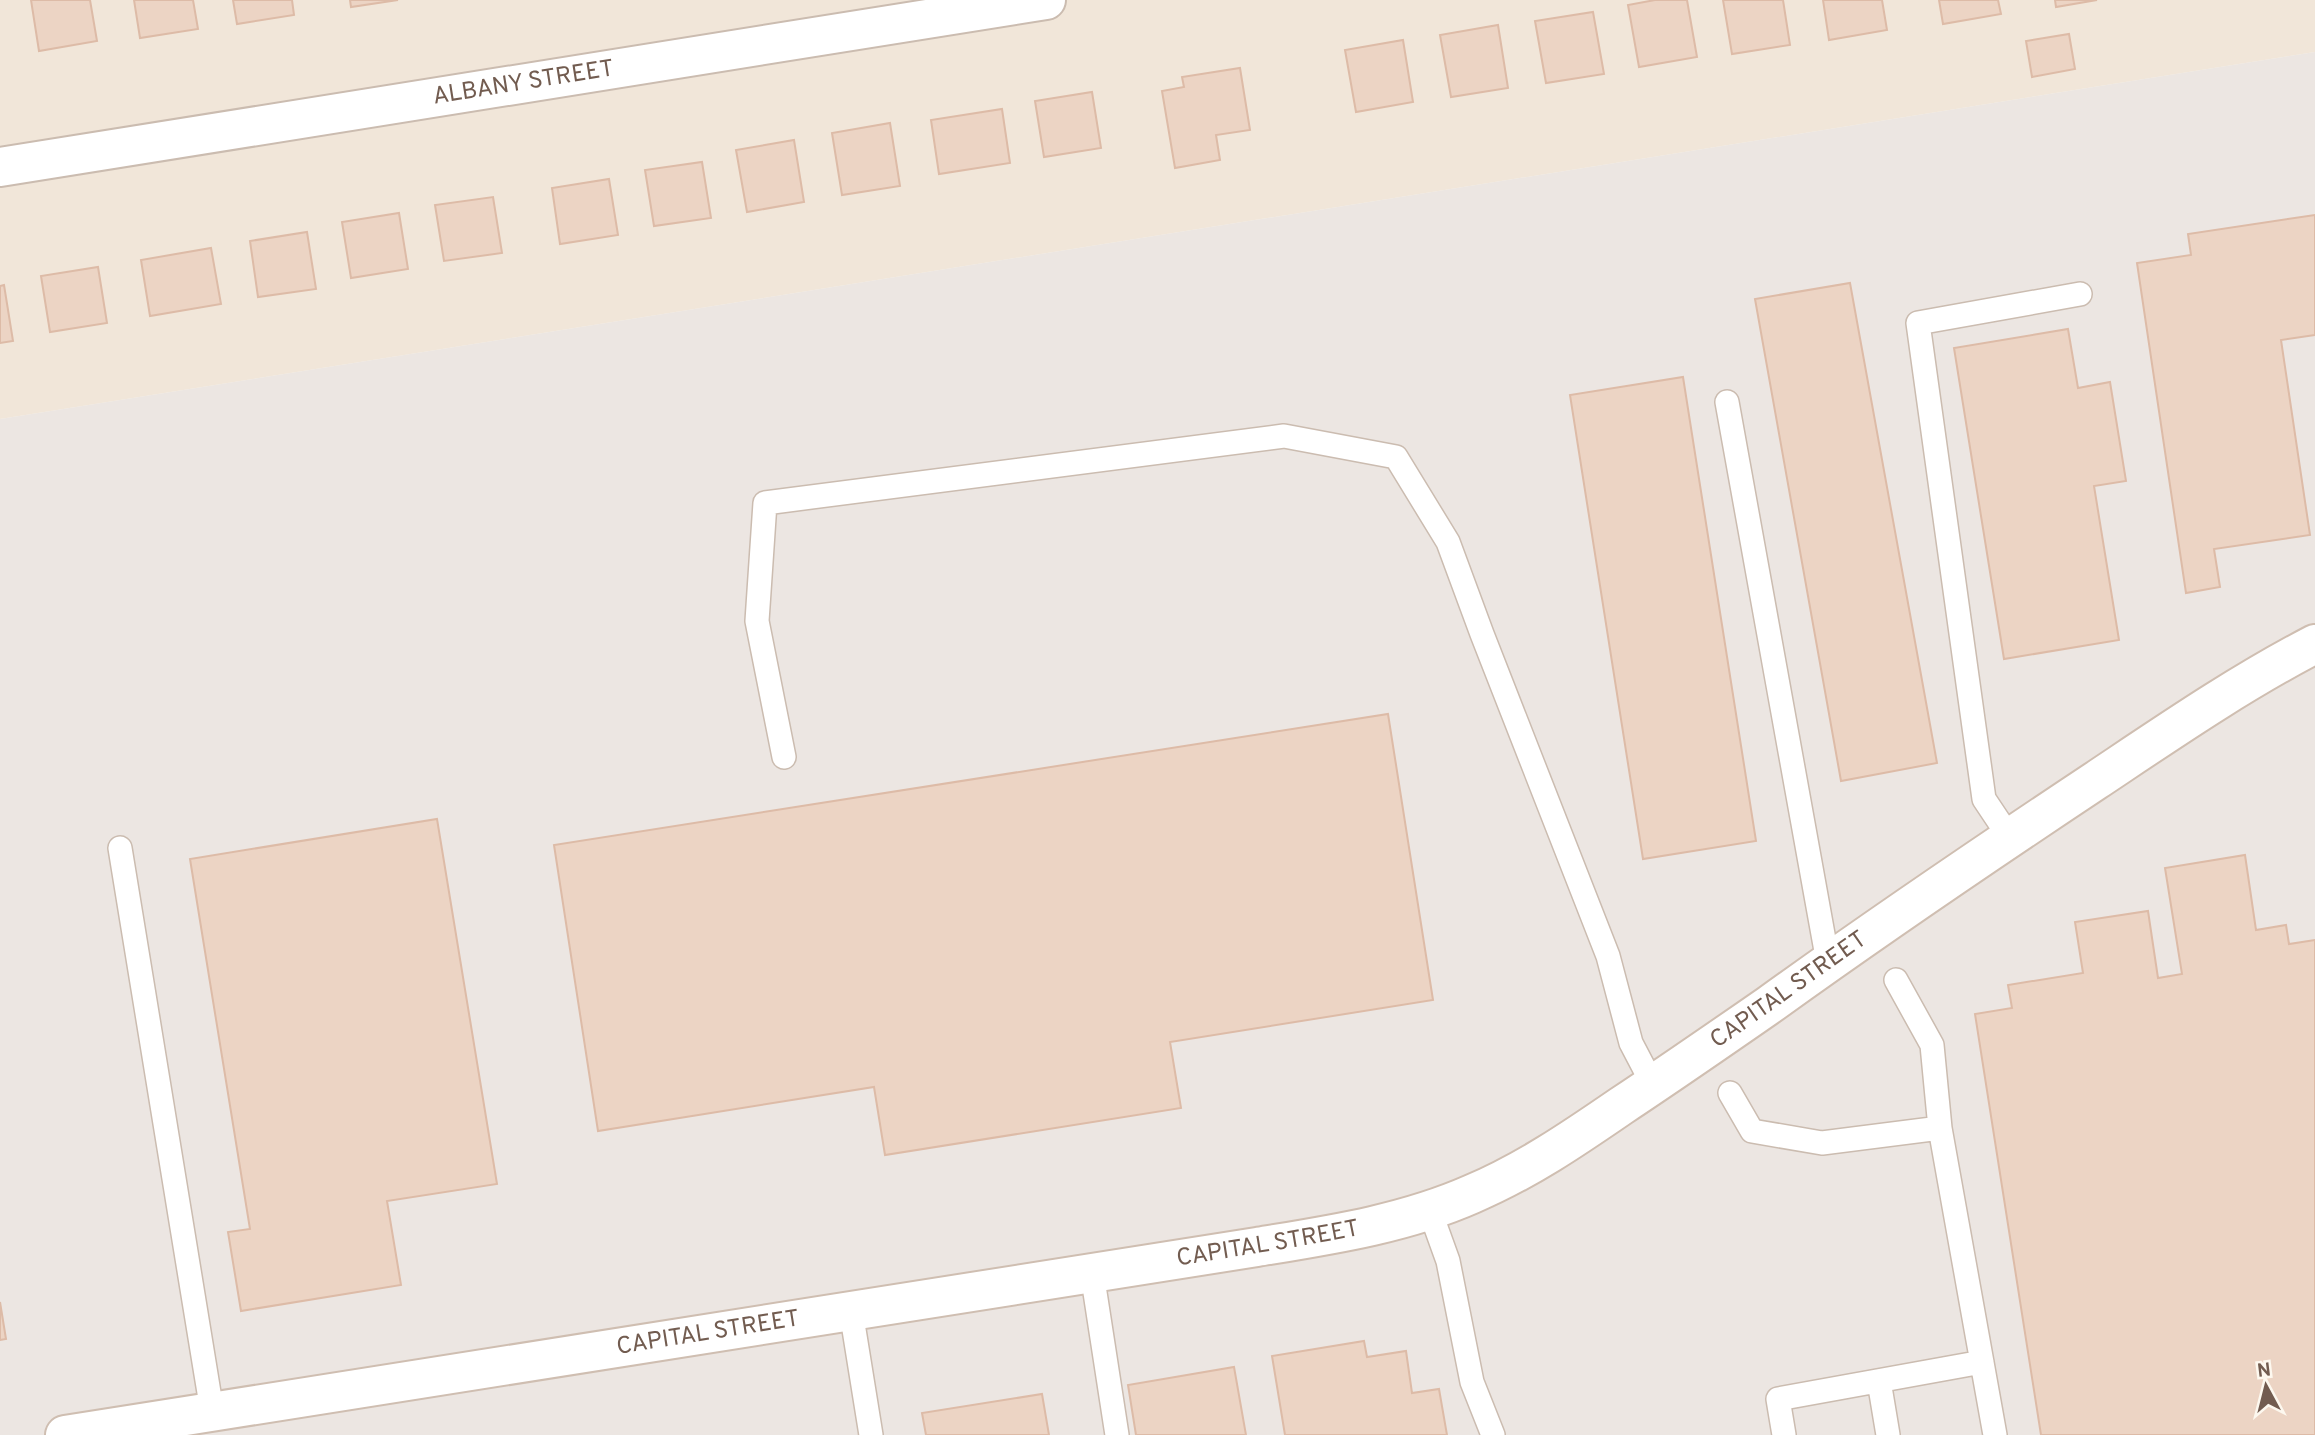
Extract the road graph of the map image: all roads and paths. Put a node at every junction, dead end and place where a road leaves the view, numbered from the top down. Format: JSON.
{"nodes":[{"id":1,"x":1046,"y":0,"type":"edge"},
{"id":2,"x":0,"y":167,"type":"edge"},
{"id":3,"x":2080,"y":295,"type":"dead end"},
{"id":4,"x":1727,"y":402,"type":"dead end"},
{"id":5,"x":2315,"y":644,"type":"edge"},
{"id":6,"x":784,"y":757,"type":"dead end"},
{"id":7,"x":2010,"y":838,"type":"junction"},
{"id":8,"x":120,"y":848,"type":"dead end"},
{"id":9,"x":1828,"y":962,"type":"junction"},
{"id":10,"x":1896,"y":980,"type":"dead end"},
{"id":11,"x":1653,"y":1085,"type":"junction"},
{"id":12,"x":1730,"y":1093,"type":"dead end"},
{"id":13,"x":1940,"y":1128,"type":"junction"},
{"id":14,"x":1430,"y":1211,"type":"junction"},
{"id":15,"x":1093,"y":1273,"type":"junction"},
{"id":16,"x":851,"y":1311,"type":"junction"},
{"id":17,"x":1982,"y":1362,"type":"junction"},
{"id":18,"x":1878,"y":1381,"type":"junction"},
{"id":19,"x":212,"y":1411,"type":"junction"},
{"id":20,"x":65,"y":1435,"type":"edge"},
{"id":21,"x":870,"y":1435,"type":"edge"},
{"id":22,"x":1117,"y":1435,"type":"edge"},
{"id":23,"x":1493,"y":1435,"type":"edge"},
{"id":24,"x":1784,"y":1435,"type":"edge"},
{"id":25,"x":1888,"y":1435,"type":"edge"},
{"id":26,"x":1995,"y":1435,"type":"edge"}],
"edges":[{"from":1,"to":2,"type":"street","name":"ALBANY STREET"},
{"from":3,"to":7,"type":"lane"},
{"from":4,"to":9,"type":"lane"},
{"from":5,"to":7,"type":"street","name":"CAPITAL STREET"},
{"from":6,"to":11,"type":"lane"},
{"from":7,"to":9,"type":"street","name":"CAPITAL STREET"},
{"from":8,"to":19,"type":"lane"},
{"from":9,"to":11,"type":"street","name":"CAPITAL STREET"},
{"from":10,"to":13,"type":"lane"},
{"from":11,"to":14,"type":"street","name":"CAPITAL STREET"},
{"from":12,"to":13,"type":"lane"},
{"from":13,"to":17,"type":"lane"},
{"from":14,"to":15,"type":"street","name":"CAPITAL STREET"},
{"from":14,"to":23,"type":"lane"},
{"from":15,"to":16,"type":"street","name":"CAPITAL STREET"},
{"from":15,"to":22,"type":"lane"},
{"from":16,"to":19,"type":"street","name":"CAPITAL STREET"},
{"from":16,"to":21,"type":"lane"},
{"from":17,"to":18,"type":"lane"},
{"from":17,"to":26,"type":"lane"},
{"from":18,"to":24,"type":"lane"},
{"from":18,"to":25,"type":"lane"},
{"from":19,"to":20,"type":"street","name":"CAPITAL STREET"}]}
